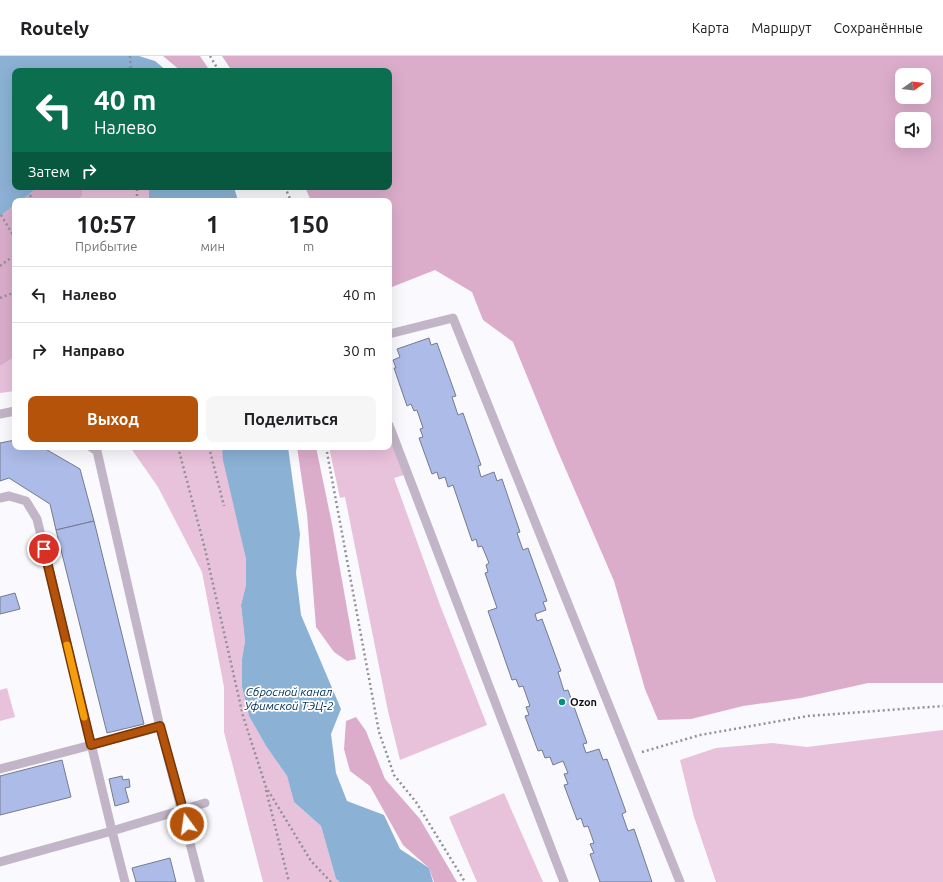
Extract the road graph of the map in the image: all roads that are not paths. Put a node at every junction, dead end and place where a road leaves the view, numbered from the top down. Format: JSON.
{"nodes":[{"id":1,"x":392,"y":333,"type":"edge"},
{"id":2,"x":12,"y":412,"type":"edge"},
{"id":3,"x":0,"y":414,"type":"edge"},
{"id":4,"x":392,"y":433,"type":"edge"},
{"id":5,"x":96,"y":450,"type":"edge"},
{"id":6,"x":0,"y":498,"type":"edge"},
{"id":7,"x":160,"y":726,"type":"junction"},
{"id":8,"x":91,"y":745,"type":"junction"},
{"id":9,"x":0,"y":769,"type":"edge"},
{"id":10,"x":205,"y":803,"type":"dead end"},
{"id":11,"x":183,"y":810,"type":"junction"},
{"id":12,"x":112,"y":832,"type":"junction"},
{"id":13,"x":0,"y":862,"type":"edge"},
{"id":14,"x":125,"y":882,"type":"edge"},
{"id":15,"x":200,"y":882,"type":"edge"},
{"id":16,"x":564,"y":882,"type":"edge"},
{"id":17,"x":680,"y":882,"type":"edge"}],
"edges":[{"from":1,"to":17,"type":"lane"},
{"from":2,"to":3,"type":"lane"},
{"from":4,"to":16,"type":"lane"},
{"from":5,"to":7,"type":"lane"},
{"from":6,"to":8,"type":"lane"},
{"from":7,"to":8,"type":"lane"},
{"from":7,"to":11,"type":"lane"},
{"from":8,"to":9,"type":"lane"},
{"from":8,"to":12,"type":"lane"},
{"from":10,"to":11,"type":"lane"},
{"from":11,"to":12,"type":"lane"},
{"from":11,"to":15,"type":"lane"},
{"from":12,"to":13,"type":"lane"},
{"from":12,"to":14,"type":"lane"}]}
